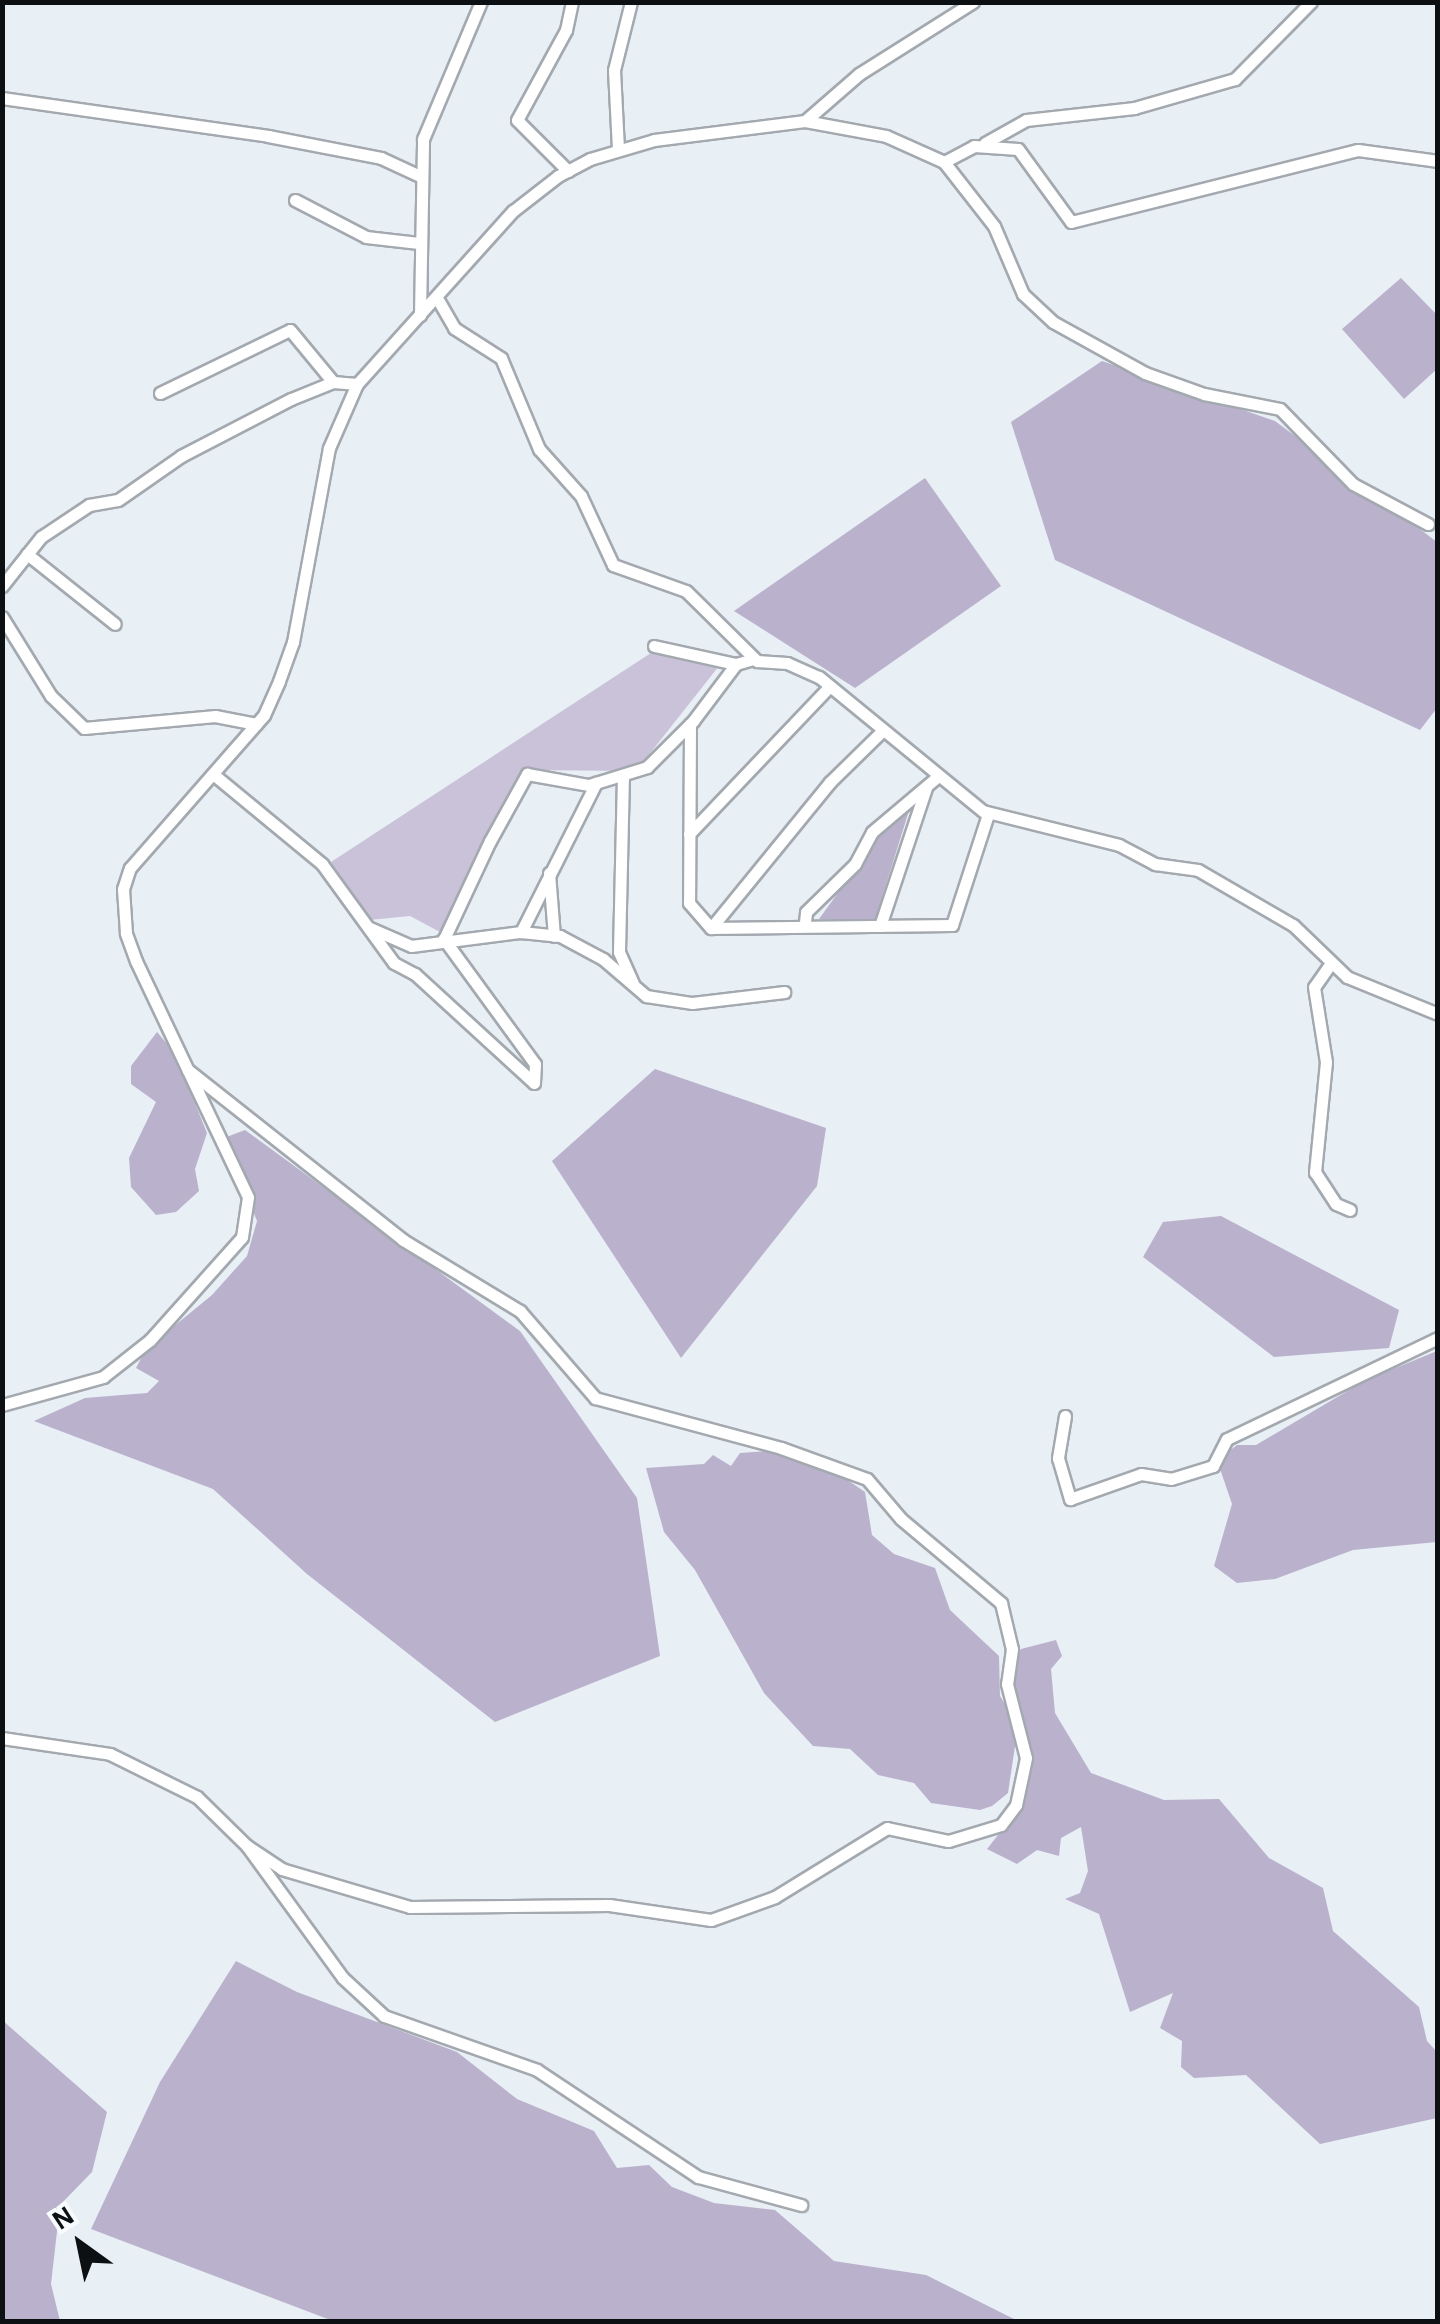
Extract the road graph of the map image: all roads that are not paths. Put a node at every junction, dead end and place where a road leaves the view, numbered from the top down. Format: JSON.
{"nodes":[{"id":1,"x":481,"y":2,"type":"edge"},
{"id":2,"x":572,"y":2,"type":"edge"},
{"id":3,"x":631,"y":2,"type":"edge"},
{"id":4,"x":973,"y":2,"type":"edge"},
{"id":5,"x":1311,"y":2,"type":"edge"},
{"id":6,"x":2,"y":98,"type":"edge"},
{"id":7,"x":804,"y":121,"type":"junction"},
{"id":8,"x":981,"y":145,"type":"junction"},
{"id":9,"x":618,"y":149,"type":"junction"},
{"id":10,"x":1438,"y":161,"type":"edge"},
{"id":11,"x":944,"y":162,"type":"junction"},
{"id":12,"x":568,"y":170,"type":"junction"},
{"id":13,"x":418,"y":175,"type":"junction"},
{"id":14,"x":295,"y":200,"type":"dead end"},
{"id":15,"x":419,"y":243,"type":"junction"},
{"id":16,"x":438,"y":298,"type":"junction"},
{"id":17,"x":420,"y":315,"type":"junction"},
{"id":18,"x":333,"y":382,"type":"junction"},
{"id":19,"x":357,"y":384,"type":"junction"},
{"id":20,"x":160,"y":393,"type":"dead end"},
{"id":21,"x":1428,"y":524,"type":"dead end"},
{"id":22,"x":27,"y":554,"type":"junction"},
{"id":23,"x":2,"y":586,"type":"edge"},
{"id":24,"x":2,"y":617,"type":"edge"},
{"id":25,"x":114,"y":624,"type":"dead end"},
{"id":26,"x":654,"y":646,"type":"dead end"},
{"id":27,"x":753,"y":659,"type":"junction"},
{"id":28,"x":736,"y":664,"type":"junction"},
{"id":29,"x":830,"y":686,"type":"junction"},
{"id":30,"x":256,"y":724,"type":"junction"},
{"id":31,"x":690,"y":724,"type":"junction"},
{"id":32,"x":882,"y":731,"type":"junction"},
{"id":33,"x":213,"y":774,"type":"junction"},
{"id":34,"x":623,"y":775,"type":"junction"},
{"id":35,"x":936,"y":777,"type":"junction"},
{"id":36,"x":596,"y":783,"type":"junction"},
{"id":37,"x":926,"y":788,"type":"junction"},
{"id":38,"x":988,"y":814,"type":"junction"},
{"id":39,"x":689,"y":834,"type":"junction"},
{"id":40,"x":549,"y":873,"type":"junction"},
{"id":41,"x":805,"y":922,"type":"dead end"},
{"id":42,"x":366,"y":926,"type":"junction"},
{"id":43,"x":880,"y":926,"type":"junction"},
{"id":44,"x":710,"y":928,"type":"junction"},
{"id":45,"x":520,"y":932,"type":"junction"},
{"id":46,"x":554,"y":936,"type":"junction"},
{"id":47,"x":444,"y":938,"type":"junction"},
{"id":48,"x":1332,"y":963,"type":"junction"},
{"id":49,"x":634,"y":986,"type":"junction"},
{"id":50,"x":784,"y":992,"type":"dead end"},
{"id":51,"x":1438,"y":1014,"type":"edge"},
{"id":52,"x":185,"y":1067,"type":"junction"},
{"id":53,"x":1350,"y":1210,"type":"dead end"},
{"id":54,"x":1438,"y":1338,"type":"edge"},
{"id":55,"x":2,"y":1405,"type":"edge"},
{"id":56,"x":1065,"y":1416,"type":"dead end"},
{"id":57,"x":2,"y":1738,"type":"edge"},
{"id":58,"x":247,"y":1846,"type":"junction"},
{"id":59,"x":801,"y":2205,"type":"dead end"}],
"edges":[{"from":1,"to":13,"type":"street"},
{"from":2,"to":12,"type":"street"},
{"from":3,"to":9,"type":"street"},
{"from":4,"to":7,"type":"street"},
{"from":5,"to":8,"type":"street"},
{"from":6,"to":13,"type":"street"},
{"from":7,"to":9,"type":"street"},
{"from":7,"to":11,"type":"street"},
{"from":8,"to":10,"type":"street"},
{"from":8,"to":11,"type":"street"},
{"from":9,"to":12,"type":"street"},
{"from":11,"to":21,"type":"street"},
{"from":12,"to":16,"type":"street"},
{"from":13,"to":15,"type":"street"},
{"from":14,"to":15,"type":"street"},
{"from":15,"to":17,"type":"street"},
{"from":16,"to":17,"type":"street"},
{"from":16,"to":27,"type":"street"},
{"from":17,"to":19,"type":"street"},
{"from":18,"to":19,"type":"street"},
{"from":18,"to":20,"type":"street"},
{"from":18,"to":22,"type":"street"},
{"from":19,"to":30,"type":"street"},
{"from":22,"to":23,"type":"street"},
{"from":22,"to":25,"type":"street"},
{"from":24,"to":30,"type":"street"},
{"from":26,"to":28,"type":"street"},
{"from":27,"to":28,"type":"street"},
{"from":27,"to":29,"type":"street"},
{"from":28,"to":31,"type":"street"},
{"from":29,"to":32,"type":"street"},
{"from":29,"to":39,"type":"street"},
{"from":30,"to":33,"type":"street"},
{"from":31,"to":34,"type":"street"},
{"from":31,"to":39,"type":"street"},
{"from":32,"to":35,"type":"street"},
{"from":32,"to":44,"type":"street"},
{"from":33,"to":42,"type":"street"},
{"from":33,"to":52,"type":"street"},
{"from":34,"to":36,"type":"street"},
{"from":34,"to":49,"type":"street"},
{"from":35,"to":37,"type":"street"},
{"from":35,"to":38,"type":"street"},
{"from":36,"to":40,"type":"street"},
{"from":36,"to":47,"type":"street"},
{"from":37,"to":41,"type":"street"},
{"from":37,"to":43,"type":"street"},
{"from":38,"to":43,"type":"street"},
{"from":38,"to":48,"type":"street"},
{"from":39,"to":44,"type":"street"},
{"from":40,"to":45,"type":"street"},
{"from":40,"to":46,"type":"street"},
{"from":42,"to":47,"type":"street"},
{"from":42,"to":47,"type":"street"},
{"from":43,"to":44,"type":"street"},
{"from":45,"to":46,"type":"street"},
{"from":45,"to":47,"type":"street"},
{"from":46,"to":49,"type":"street"},
{"from":48,"to":51,"type":"street"},
{"from":48,"to":53,"type":"street"},
{"from":49,"to":50,"type":"street"},
{"from":52,"to":55,"type":"street"},
{"from":52,"to":58,"type":"street"},
{"from":54,"to":56,"type":"street"},
{"from":57,"to":58,"type":"street"},
{"from":58,"to":59,"type":"street"}]}
